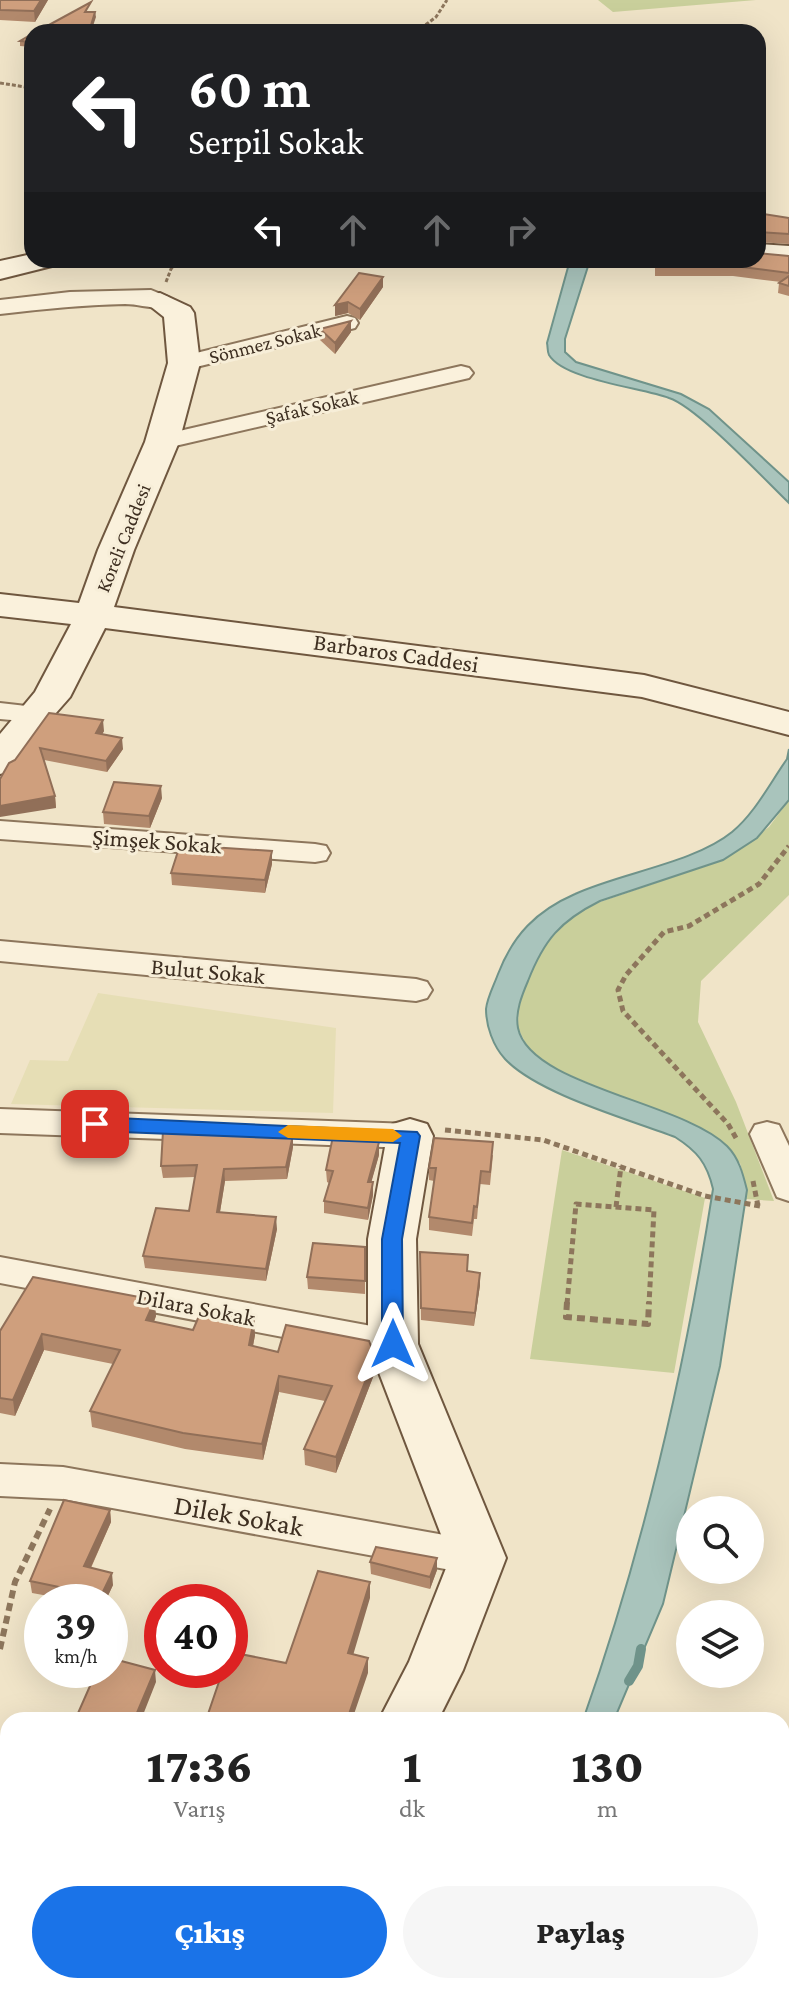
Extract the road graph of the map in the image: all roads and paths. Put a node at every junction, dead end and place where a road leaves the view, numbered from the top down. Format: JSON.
{"nodes":[{"id":1,"x":447,"y":0,"type":"edge"},
{"id":2,"x":427,"y":24,"type":"edge"},
{"id":3,"x":0,"y":83,"type":"edge"},
{"id":4,"x":24,"y":87,"type":"edge"},
{"id":5,"x":766,"y":254,"type":"edge"},
{"id":6,"x":789,"y":255,"type":"edge"},
{"id":7,"x":24,"y":264,"type":"edge"},
{"id":8,"x":0,"y":270,"type":"edge"},
{"id":9,"x":160,"y":302,"type":"joint"},
{"id":10,"x":0,"y":307,"type":"edge"},
{"id":11,"x":347,"y":323,"type":"edge"},
{"id":12,"x":184,"y":363,"type":"junction"},
{"id":13,"x":461,"y":373,"type":"dead end"},
{"id":14,"x":162,"y":442,"type":"junction"},
{"id":15,"x":0,"y":605,"type":"edge"},
{"id":16,"x":93,"y":616,"type":"junction"},
{"id":17,"x":17,"y":713,"type":"edge"},
{"id":18,"x":788,"y":724,"type":"edge"},
{"id":19,"x":0,"y":762,"type":"edge"},
{"id":20,"x":0,"y":830,"type":"edge"},
{"id":21,"x":789,"y":846,"type":"edge"},
{"id":22,"x":315,"y":853,"type":"dead end"},
{"id":23,"x":0,"y":951,"type":"edge"},
{"id":24,"x":416,"y":990,"type":"dead end"},
{"id":25,"x":0,"y":1121,"type":"edge"},
{"id":26,"x":425,"y":1133,"type":"junction"},
{"id":27,"x":752,"y":1137,"type":"joint"},
{"id":28,"x":621,"y":1166,"type":"junction"},
{"id":29,"x":752,"y":1180,"type":"dead end"},
{"id":30,"x":789,"y":1188,"type":"edge"},
{"id":31,"x":740,"y":1204,"type":"dead end"},
{"id":32,"x":758,"y":1206,"type":"dead end"},
{"id":33,"x":616,"y":1207,"type":"junction"},
{"id":34,"x":0,"y":1270,"type":"edge"},
{"id":35,"x":393,"y":1344,"type":"junction"},
{"id":36,"x":0,"y":1480,"type":"edge"},
{"id":37,"x":63,"y":1483,"type":"junction"},
{"id":38,"x":478,"y":1558,"type":"junction"},
{"id":39,"x":0,"y":1649,"type":"edge"},
{"id":40,"x":412,"y":1712,"type":"edge"}],
"edges":[{"from":1,"to":2,"type":"path"},
{"from":3,"to":4,"type":"path"},
{"from":5,"to":6,"type":"street"},
{"from":7,"to":8,"type":"street"},
{"from":9,"to":10,"type":"street"},
{"from":9,"to":12,"type":"street","name":"Koreli Caddesi"},
{"from":11,"to":12,"type":"street","name":"Sönmez Sokak"},
{"from":12,"to":14,"type":"street","name":"Koreli Caddesi"},
{"from":13,"to":14,"type":"street","name":"Şafak Sokak"},
{"from":14,"to":16,"type":"street","name":"Koreli Caddesi"},
{"from":15,"to":16,"type":"street","name":"Barbaros Caddesi"},
{"from":16,"to":17,"type":"street","name":"Koreli Caddesi"},
{"from":16,"to":18,"type":"street","name":"Barbaros Caddesi"},
{"from":17,"to":19,"type":"street","name":"Koreli Caddesi"},
{"from":20,"to":22,"type":"street","name":"Şimşek Sokak"},
{"from":21,"to":27,"type":"path"},
{"from":23,"to":24,"type":"street","name":"Bulut Sokak"},
{"from":25,"to":26,"type":"street"},
{"from":26,"to":28,"type":"path"},
{"from":26,"to":35,"type":"street"},
{"from":27,"to":30,"type":"street"},
{"from":28,"to":31,"type":"path"},
{"from":28,"to":33,"type":"path"},
{"from":29,"to":32,"type":"path"},
{"from":33,"to":33,"type":"path"},
{"from":34,"to":35,"type":"street","name":"Dilara Sokak"},
{"from":35,"to":38,"type":"street"},
{"from":36,"to":37,"type":"street","name":"Dilek Sokak"},
{"from":37,"to":38,"type":"street","name":"Dilek Sokak"},
{"from":37,"to":39,"type":"path"},
{"from":38,"to":40,"type":"street"}]}
